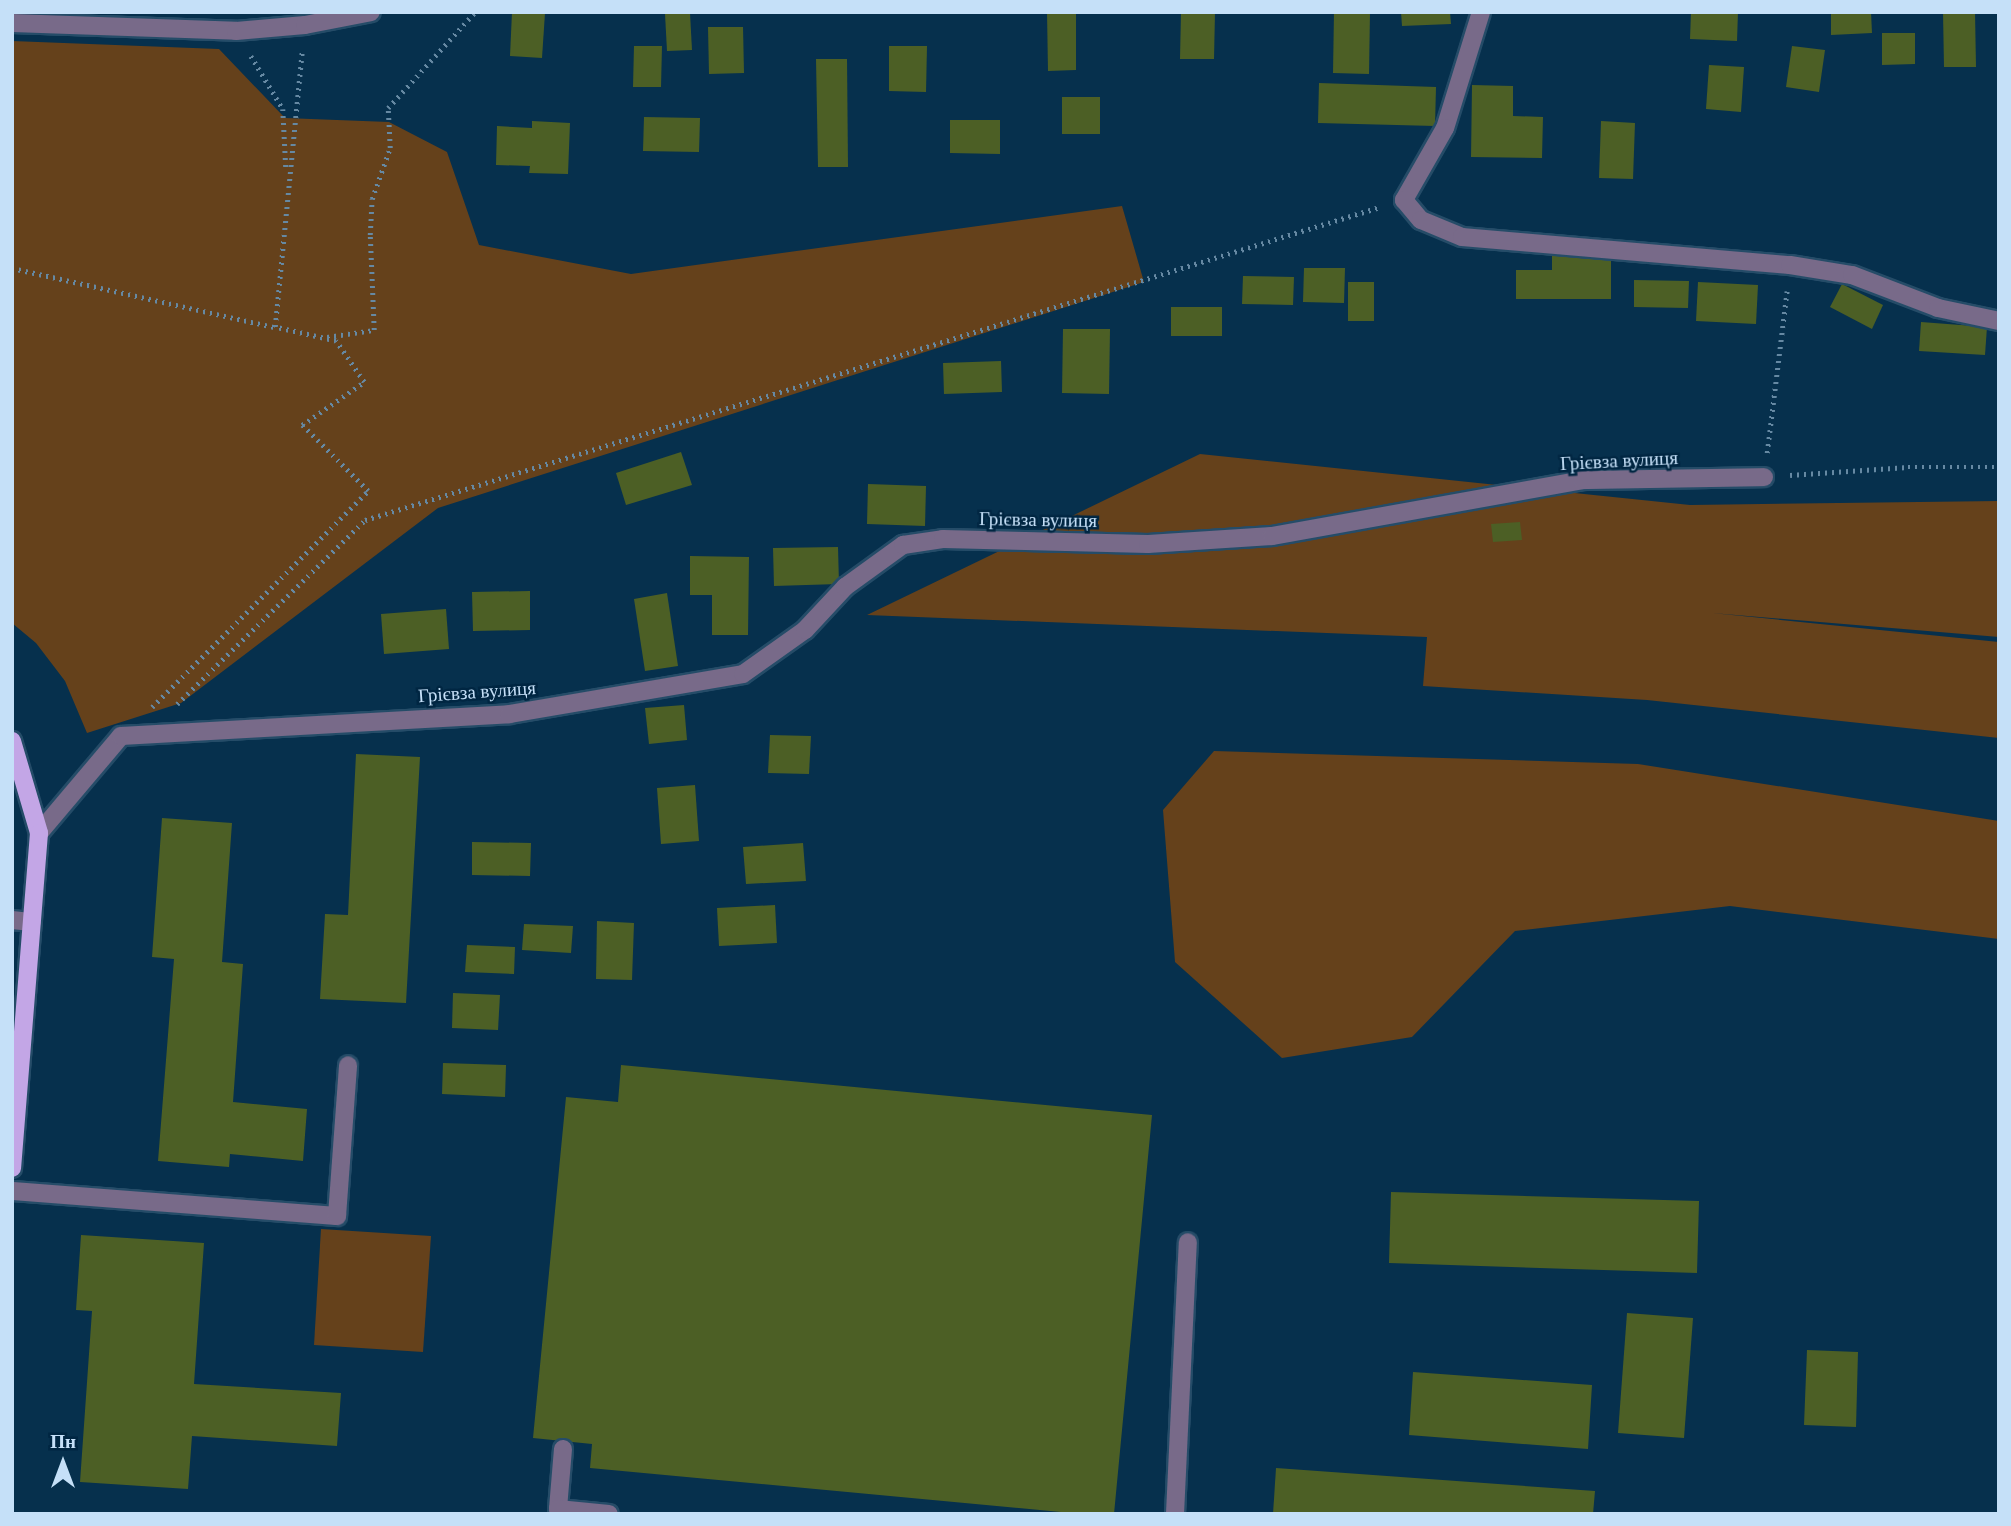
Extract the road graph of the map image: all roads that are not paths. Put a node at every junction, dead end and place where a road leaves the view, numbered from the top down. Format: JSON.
{"nodes":[{"id":1,"x":371,"y":12,"type":"edge"},
{"id":2,"x":1481,"y":12,"type":"edge"},
{"id":3,"x":209,"y":21,"type":"edge"},
{"id":4,"x":12,"y":23,"type":"edge"},
{"id":5,"x":1999,"y":320,"type":"edge"},
{"id":6,"x":1764,"y":477,"type":"road end"},
{"id":7,"x":12,"y":741,"type":"edge"},
{"id":8,"x":39,"y":833,"type":"junction"},
{"id":9,"x":12,"y":920,"type":"edge"},
{"id":10,"x":32,"y":922,"type":"junction"},
{"id":11,"x":348,"y":1065,"type":"dead end"},
{"id":12,"x":12,"y":1168,"type":"edge"},
{"id":13,"x":12,"y":1191,"type":"edge"},
{"id":14,"x":1188,"y":1242,"type":"dead end"},
{"id":15,"x":563,"y":1449,"type":"dead end"},
{"id":16,"x":609,"y":1514,"type":"edge"},
{"id":17,"x":1175,"y":1514,"type":"edge"}],
"edges":[{"from":1,"to":3,"type":"street"},
{"from":2,"to":5,"type":"street"},
{"from":3,"to":4,"type":"street"},
{"from":6,"to":8,"type":"street","name":"Грієвза вулиця"},
{"from":7,"to":8,"type":"main road"},
{"from":8,"to":10,"type":"main road"},
{"from":9,"to":10,"type":"street"},
{"from":10,"to":12,"type":"main road"},
{"from":11,"to":13,"type":"street"},
{"from":14,"to":17,"type":"street"},
{"from":15,"to":16,"type":"street"}]}
